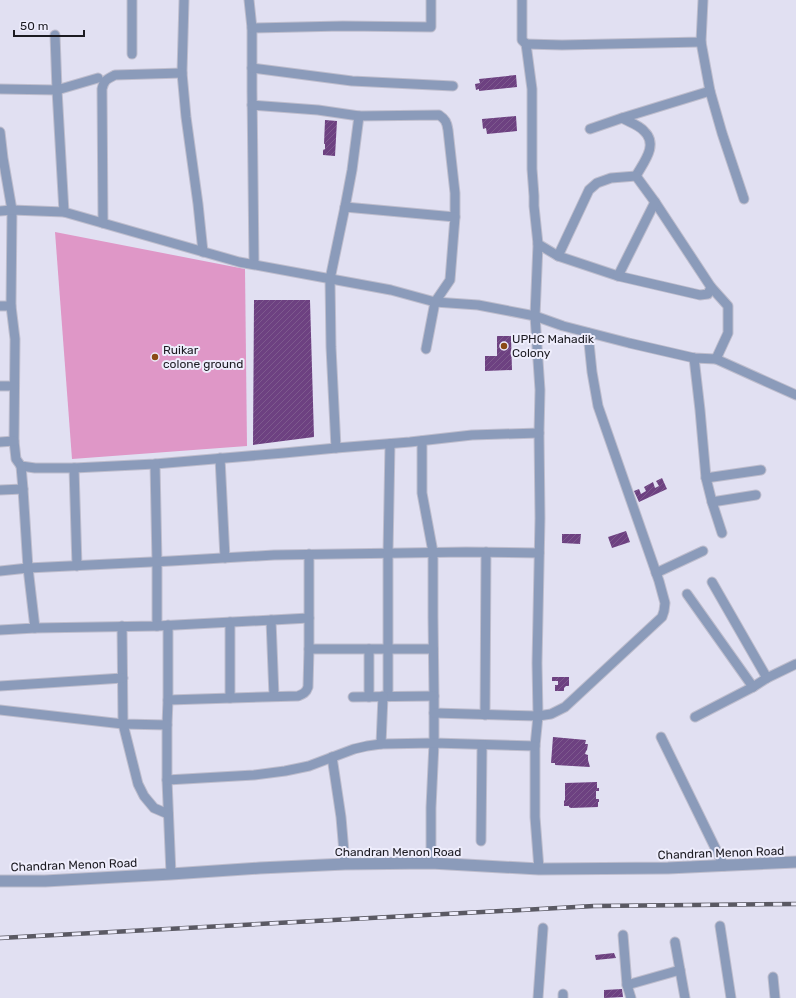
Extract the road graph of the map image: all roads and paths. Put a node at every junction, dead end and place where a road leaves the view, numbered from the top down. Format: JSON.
{"nodes":[{"id":1,"x":132,"y":0,"type":"edge"},
{"id":2,"x":184,"y":0,"type":"edge"},
{"id":3,"x":249,"y":0,"type":"edge"},
{"id":4,"x":431,"y":0,"type":"edge"},
{"id":5,"x":522,"y":0,"type":"edge"},
{"id":6,"x":703,"y":0,"type":"edge"},
{"id":7,"x":252,"y":28,"type":"junction"},
{"id":8,"x":55,"y":35,"type":"dead end"},
{"id":9,"x":701,"y":42,"type":"junction"},
{"id":10,"x":526,"y":44,"type":"junction"},
{"id":11,"x":132,"y":54,"type":"dead end"},
{"id":12,"x":252,"y":68,"type":"junction"},
{"id":13,"x":182,"y":73,"type":"junction"},
{"id":14,"x":98,"y":78,"type":"dead end"},
{"id":15,"x":453,"y":86,"type":"dead end"},
{"id":16,"x":0,"y":89,"type":"edge"},
{"id":17,"x":57,"y":90,"type":"junction"},
{"id":18,"x":710,"y":91,"type":"junction"},
{"id":19,"x":252,"y":105,"type":"junction"},
{"id":20,"x":359,"y":116,"type":"junction"},
{"id":21,"x":622,"y":118,"type":"junction"},
{"id":22,"x":590,"y":129,"type":"dead end"},
{"id":23,"x":0,"y":132,"type":"edge"},
{"id":24,"x":636,"y":176,"type":"junction"},
{"id":25,"x":744,"y":199,"type":"dead end"},
{"id":26,"x":655,"y":202,"type":"junction"},
{"id":27,"x":345,"y":207,"type":"junction"},
{"id":28,"x":12,"y":210,"type":"junction"},
{"id":29,"x":0,"y":211,"type":"edge"},
{"id":30,"x":64,"y":212,"type":"junction"},
{"id":31,"x":455,"y":217,"type":"junction"},
{"id":32,"x":103,"y":223,"type":"junction"},
{"id":33,"x":538,"y":244,"type":"junction"},
{"id":34,"x":202,"y":252,"type":"junction"},
{"id":35,"x":558,"y":256,"type":"junction"},
{"id":36,"x":254,"y":264,"type":"junction"},
{"id":37,"x":618,"y":276,"type":"junction"},
{"id":38,"x":330,"y":279,"type":"junction"},
{"id":39,"x":711,"y":287,"type":"junction"},
{"id":40,"x":435,"y":302,"type":"junction"},
{"id":41,"x":0,"y":306,"type":"edge"},
{"id":42,"x":11,"y":306,"type":"junction"},
{"id":43,"x":535,"y":316,"type":"junction"},
{"id":44,"x":588,"y":333,"type":"junction"},
{"id":45,"x":426,"y":349,"type":"dead end"},
{"id":46,"x":694,"y":358,"type":"junction"},
{"id":47,"x":716,"y":359,"type":"junction"},
{"id":48,"x":0,"y":386,"type":"edge"},
{"id":49,"x":14,"y":386,"type":"junction"},
{"id":50,"x":796,"y":395,"type":"edge"},
{"id":51,"x":539,"y":433,"type":"junction"},
{"id":52,"x":14,"y":441,"type":"junction"},
{"id":53,"x":422,"y":441,"type":"junction"},
{"id":54,"x":0,"y":442,"type":"edge"},
{"id":55,"x":390,"y":444,"type":"junction"},
{"id":56,"x":336,"y":448,"type":"junction"},
{"id":57,"x":220,"y":458,"type":"junction"},
{"id":58,"x":155,"y":464,"type":"junction"},
{"id":59,"x":20,"y":466,"type":"junction"},
{"id":60,"x":74,"y":468,"type":"junction"},
{"id":61,"x":761,"y":470,"type":"dead end"},
{"id":62,"x":706,"y":478,"type":"junction"},
{"id":63,"x":23,"y":489,"type":"junction"},
{"id":64,"x":0,"y":490,"type":"edge"},
{"id":65,"x":756,"y":495,"type":"dead end"},
{"id":66,"x":712,"y":502,"type":"junction"},
{"id":67,"x":722,"y":533,"type":"dead end"},
{"id":68,"x":703,"y":551,"type":"dead end"},
{"id":69,"x":433,"y":552,"type":"junction"},
{"id":70,"x":486,"y":552,"type":"junction"},
{"id":71,"x":388,"y":553,"type":"junction"},
{"id":72,"x":539,"y":553,"type":"junction"},
{"id":73,"x":309,"y":554,"type":"junction"},
{"id":74,"x":225,"y":558,"type":"junction"},
{"id":75,"x":157,"y":562,"type":"junction"},
{"id":76,"x":77,"y":566,"type":"junction"},
{"id":77,"x":28,"y":568,"type":"junction"},
{"id":78,"x":0,"y":570,"type":"edge"},
{"id":79,"x":656,"y":573,"type":"junction"},
{"id":80,"x":712,"y":582,"type":"dead end"},
{"id":81,"x":687,"y":594,"type":"dead end"},
{"id":82,"x":309,"y":618,"type":"junction"},
{"id":83,"x":271,"y":620,"type":"junction"},
{"id":84,"x":230,"y":622,"type":"junction"},
{"id":85,"x":168,"y":625,"type":"junction"},
{"id":86,"x":122,"y":626,"type":"junction"},
{"id":87,"x":157,"y":626,"type":"junction"},
{"id":88,"x":35,"y":628,"type":"junction"},
{"id":89,"x":0,"y":630,"type":"edge"},
{"id":90,"x":310,"y":649,"type":"junction"},
{"id":91,"x":369,"y":649,"type":"junction"},
{"id":92,"x":388,"y":649,"type":"junction"},
{"id":93,"x":433,"y":649,"type":"junction"},
{"id":94,"x":796,"y":664,"type":"edge"},
{"id":95,"x":123,"y":678,"type":"junction"},
{"id":96,"x":766,"y":678,"type":"junction"},
{"id":97,"x":0,"y":686,"type":"edge"},
{"id":98,"x":753,"y":687,"type":"junction"},
{"id":99,"x":274,"y":696,"type":"junction"},
{"id":100,"x":386,"y":696,"type":"junction"},
{"id":101,"x":434,"y":696,"type":"junction"},
{"id":102,"x":353,"y":697,"type":"dead end"},
{"id":103,"x":368,"y":697,"type":"junction"},
{"id":104,"x":230,"y":698,"type":"junction"},
{"id":105,"x":168,"y":700,"type":"junction"},
{"id":106,"x":0,"y":710,"type":"edge"},
{"id":107,"x":434,"y":714,"type":"junction"},
{"id":108,"x":485,"y":715,"type":"junction"},
{"id":109,"x":538,"y":716,"type":"junction"},
{"id":110,"x":695,"y":717,"type":"dead end"},
{"id":111,"x":123,"y":724,"type":"junction"},
{"id":112,"x":166,"y":725,"type":"junction"},
{"id":113,"x":661,"y":737,"type":"dead end"},
{"id":114,"x":434,"y":743,"type":"junction"},
{"id":115,"x":381,"y":744,"type":"junction"},
{"id":116,"x":482,"y":745,"type":"junction"},
{"id":117,"x":535,"y":746,"type":"junction"},
{"id":118,"x":332,"y":757,"type":"junction"},
{"id":119,"x":167,"y":780,"type":"junction"},
{"id":120,"x":168,"y":814,"type":"junction"},
{"id":121,"x":481,"y":841,"type":"dead end"},
{"id":122,"x":796,"y":862,"type":"edge"},
{"id":123,"x":431,"y":863,"type":"junction"},
{"id":124,"x":345,"y":864,"type":"junction"},
{"id":125,"x":724,"y":866,"type":"junction"},
{"id":126,"x":539,"y":869,"type":"junction"},
{"id":127,"x":170,"y":874,"type":"junction"},
{"id":128,"x":0,"y":881,"type":"edge"},
{"id":129,"x":720,"y":926,"type":"dead end"},
{"id":130,"x":543,"y":928,"type":"dead end"},
{"id":131,"x":622,"y":935,"type":"dead end"},
{"id":132,"x":675,"y":942,"type":"dead end"},
{"id":133,"x":680,"y":970,"type":"junction"},
{"id":134,"x":773,"y":977,"type":"dead end"},
{"id":135,"x":627,"y":985,"type":"junction"},
{"id":136,"x":538,"y":998,"type":"edge"},
{"id":137,"x":631,"y":998,"type":"edge"},
{"id":138,"x":685,"y":998,"type":"edge"},
{"id":139,"x":731,"y":998,"type":"edge"},
{"id":140,"x":775,"y":998,"type":"edge"}],
"edges":[{"from":1,"to":11,"type":"street"},
{"from":2,"to":13,"type":"street"},
{"from":3,"to":7,"type":"street"},
{"from":4,"to":7,"type":"street"},
{"from":5,"to":10,"type":"street"},
{"from":6,"to":9,"type":"street"},
{"from":7,"to":12,"type":"street"},
{"from":8,"to":17,"type":"street"},
{"from":9,"to":10,"type":"street"},
{"from":9,"to":18,"type":"street"},
{"from":10,"to":33,"type":"street"},
{"from":12,"to":15,"type":"street"},
{"from":12,"to":19,"type":"street"},
{"from":13,"to":32,"type":"street"},
{"from":13,"to":34,"type":"street"},
{"from":14,"to":17,"type":"street"},
{"from":16,"to":17,"type":"street"},
{"from":17,"to":30,"type":"street"},
{"from":18,"to":21,"type":"street"},
{"from":18,"to":25,"type":"street"},
{"from":19,"to":20,"type":"street"},
{"from":19,"to":36,"type":"street"},
{"from":20,"to":27,"type":"street"},
{"from":20,"to":31,"type":"street"},
{"from":21,"to":22,"type":"street"},
{"from":21,"to":24,"type":"street"},
{"from":23,"to":28,"type":"street"},
{"from":24,"to":26,"type":"street"},
{"from":24,"to":35,"type":"street"},
{"from":26,"to":37,"type":"street"},
{"from":26,"to":39,"type":"street"},
{"from":27,"to":31,"type":"street"},
{"from":27,"to":38,"type":"street"},
{"from":28,"to":29,"type":"street"},
{"from":28,"to":30,"type":"street"},
{"from":28,"to":42,"type":"street"},
{"from":30,"to":32,"type":"street"},
{"from":31,"to":40,"type":"street"},
{"from":32,"to":34,"type":"street"},
{"from":33,"to":35,"type":"street"},
{"from":33,"to":43,"type":"street"},
{"from":34,"to":36,"type":"street"},
{"from":35,"to":37,"type":"street"},
{"from":36,"to":38,"type":"street"},
{"from":37,"to":39,"type":"street"},
{"from":38,"to":40,"type":"street"},
{"from":38,"to":56,"type":"street"},
{"from":39,"to":47,"type":"street"},
{"from":40,"to":43,"type":"street"},
{"from":40,"to":45,"type":"street"},
{"from":41,"to":42,"type":"street"},
{"from":42,"to":49,"type":"street"},
{"from":43,"to":44,"type":"street"},
{"from":43,"to":51,"type":"street"},
{"from":44,"to":46,"type":"street"},
{"from":44,"to":79,"type":"street"},
{"from":46,"to":47,"type":"street"},
{"from":46,"to":62,"type":"street"},
{"from":47,"to":50,"type":"street"},
{"from":48,"to":49,"type":"street"},
{"from":49,"to":52,"type":"street"},
{"from":51,"to":53,"type":"street"},
{"from":51,"to":72,"type":"street"},
{"from":52,"to":54,"type":"street"},
{"from":52,"to":59,"type":"street"},
{"from":53,"to":55,"type":"street"},
{"from":53,"to":69,"type":"street"},
{"from":55,"to":56,"type":"street"},
{"from":55,"to":71,"type":"street"},
{"from":56,"to":57,"type":"street"},
{"from":57,"to":58,"type":"street"},
{"from":57,"to":74,"type":"street"},
{"from":58,"to":60,"type":"street"},
{"from":58,"to":75,"type":"street"},
{"from":59,"to":60,"type":"street"},
{"from":59,"to":63,"type":"street"},
{"from":60,"to":76,"type":"street"},
{"from":61,"to":62,"type":"street"},
{"from":62,"to":66,"type":"street"},
{"from":63,"to":64,"type":"street"},
{"from":63,"to":77,"type":"street"},
{"from":65,"to":66,"type":"street"},
{"from":66,"to":67,"type":"street"},
{"from":68,"to":79,"type":"street"},
{"from":69,"to":70,"type":"street"},
{"from":69,"to":71,"type":"street"},
{"from":69,"to":93,"type":"street"},
{"from":70,"to":72,"type":"street"},
{"from":70,"to":108,"type":"street"},
{"from":71,"to":73,"type":"street"},
{"from":71,"to":92,"type":"street"},
{"from":72,"to":109,"type":"street"},
{"from":73,"to":74,"type":"street"},
{"from":73,"to":82,"type":"street"},
{"from":74,"to":75,"type":"street"},
{"from":75,"to":76,"type":"street"},
{"from":75,"to":87,"type":"street"},
{"from":76,"to":77,"type":"street"},
{"from":77,"to":78,"type":"street"},
{"from":77,"to":88,"type":"street"},
{"from":79,"to":109,"type":"street"},
{"from":80,"to":96,"type":"street"},
{"from":81,"to":98,"type":"street"},
{"from":82,"to":83,"type":"street"},
{"from":82,"to":90,"type":"street"},
{"from":83,"to":84,"type":"street"},
{"from":83,"to":99,"type":"street"},
{"from":84,"to":85,"type":"street"},
{"from":84,"to":104,"type":"street"},
{"from":85,"to":87,"type":"street"},
{"from":85,"to":105,"type":"street"},
{"from":86,"to":87,"type":"street"},
{"from":86,"to":88,"type":"street"},
{"from":86,"to":95,"type":"street"},
{"from":88,"to":89,"type":"street"},
{"from":90,"to":91,"type":"street"},
{"from":90,"to":99,"type":"street"},
{"from":91,"to":92,"type":"street"},
{"from":91,"to":103,"type":"street"},
{"from":92,"to":93,"type":"street"},
{"from":92,"to":100,"type":"street"},
{"from":93,"to":101,"type":"street"},
{"from":94,"to":96,"type":"street"},
{"from":95,"to":97,"type":"street"},
{"from":95,"to":111,"type":"street"},
{"from":96,"to":98,"type":"street"},
{"from":98,"to":110,"type":"street"},
{"from":99,"to":104,"type":"street"},
{"from":100,"to":101,"type":"street"},
{"from":100,"to":103,"type":"street"},
{"from":100,"to":115,"type":"street"},
{"from":101,"to":107,"type":"street"},
{"from":102,"to":103,"type":"street"},
{"from":104,"to":105,"type":"street"},
{"from":105,"to":112,"type":"street"},
{"from":106,"to":111,"type":"street"},
{"from":107,"to":108,"type":"street"},
{"from":107,"to":114,"type":"street"},
{"from":108,"to":109,"type":"street"},
{"from":109,"to":117,"type":"street"},
{"from":111,"to":112,"type":"street"},
{"from":111,"to":120,"type":"street"},
{"from":112,"to":119,"type":"street"},
{"from":113,"to":125,"type":"street"},
{"from":114,"to":115,"type":"street"},
{"from":114,"to":116,"type":"street"},
{"from":114,"to":123,"type":"street"},
{"from":115,"to":118,"type":"street"},
{"from":116,"to":117,"type":"street"},
{"from":116,"to":121,"type":"street"},
{"from":117,"to":126,"type":"street"},
{"from":118,"to":119,"type":"street"},
{"from":118,"to":124,"type":"street"},
{"from":119,"to":120,"type":"street"},
{"from":120,"to":127,"type":"street"},
{"from":122,"to":125,"type":"street","name":"Chandran Menon Road"},
{"from":123,"to":124,"type":"street","name":"Chandran Menon Road"},
{"from":123,"to":126,"type":"street","name":"Chandran Menon Road"},
{"from":124,"to":127,"type":"street","name":"Chandran Menon Road"},
{"from":125,"to":126,"type":"street","name":"Chandran Menon Road"},
{"from":127,"to":128,"type":"street","name":"Chandran Menon Road"},
{"from":129,"to":139,"type":"street"},
{"from":130,"to":136,"type":"street"},
{"from":131,"to":135,"type":"street"},
{"from":132,"to":133,"type":"street"},
{"from":133,"to":135,"type":"street"},
{"from":133,"to":138,"type":"street"},
{"from":134,"to":140,"type":"street"},
{"from":135,"to":137,"type":"street"}]}
